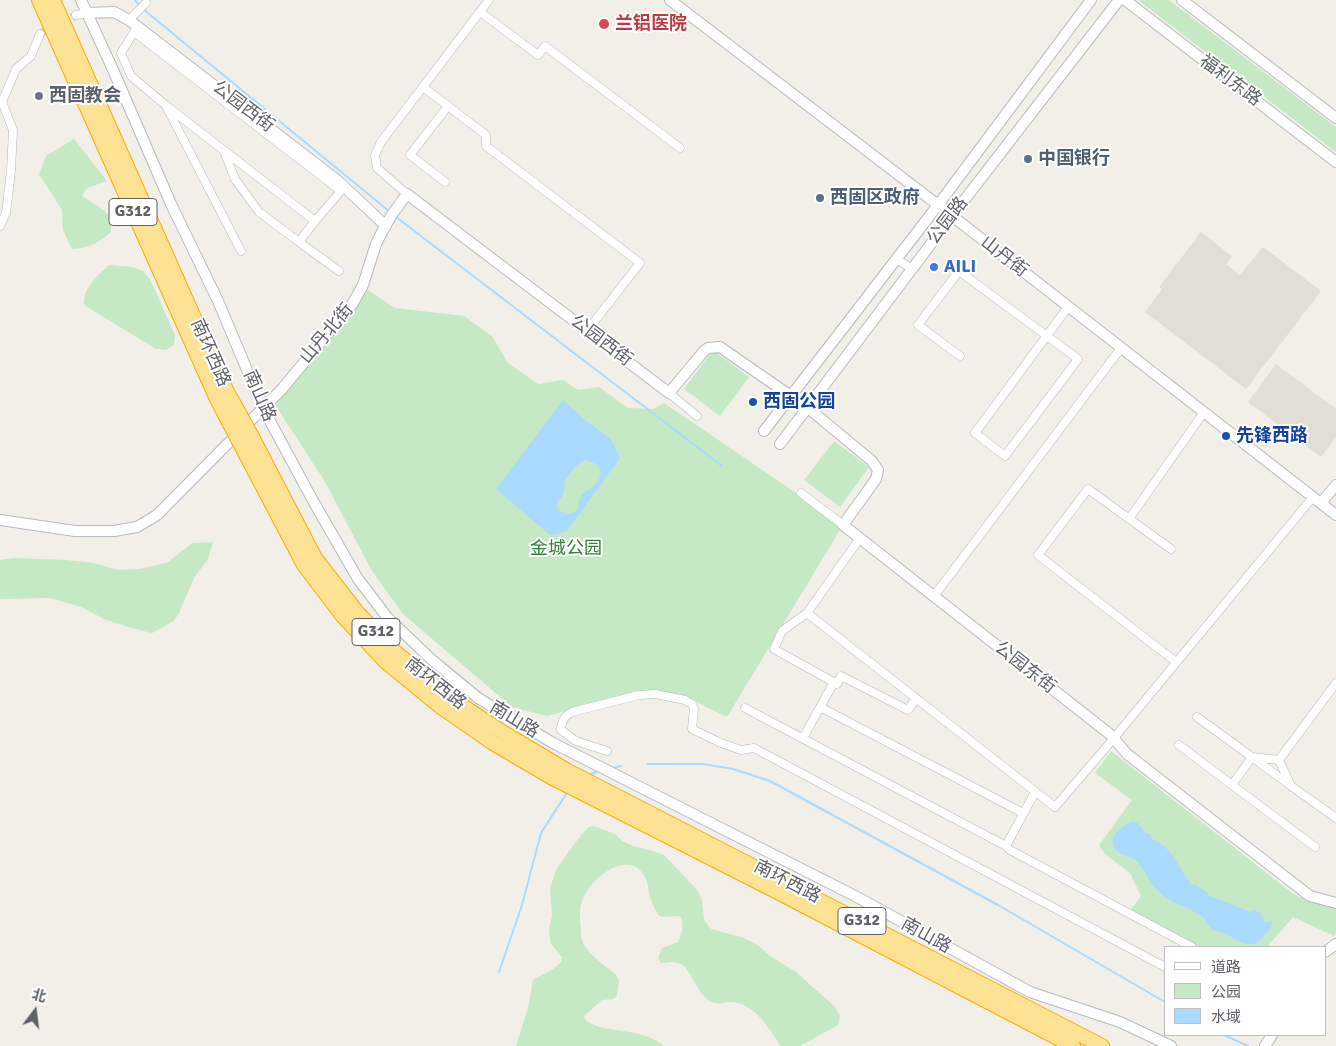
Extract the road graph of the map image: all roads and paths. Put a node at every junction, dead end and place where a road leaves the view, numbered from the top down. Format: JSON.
{"nodes":[{"id":1,"x":39,"y":0,"type":"edge"},
{"id":2,"x":53,"y":0,"type":"edge"},
{"id":3,"x":81,"y":0,"type":"edge"},
{"id":4,"x":489,"y":0,"type":"edge"},
{"id":5,"x":670,"y":0,"type":"edge"},
{"id":6,"x":1091,"y":0,"type":"edge"},
{"id":7,"x":1119,"y":0,"type":"edge"},
{"id":8,"x":1124,"y":0,"type":"edge"},
{"id":9,"x":1182,"y":0,"type":"edge"},
{"id":10,"x":144,"y":4,"type":"dead end"},
{"id":11,"x":480,"y":12,"type":"junction"},
{"id":12,"x":88,"y":13,"type":"junction"},
{"id":13,"x":76,"y":15,"type":"tunnel mouth"},
{"id":14,"x":132,"y":18,"type":"junction"},
{"id":15,"x":40,"y":34,"type":"tunnel mouth"},
{"id":16,"x":423,"y":87,"type":"junction"},
{"id":17,"x":164,"y":104,"type":"junction"},
{"id":18,"x":448,"y":106,"type":"junction"},
{"id":19,"x":1336,"y":118,"type":"edge"},
{"id":20,"x":680,"y":148,"type":"dead end"},
{"id":21,"x":224,"y":151,"type":"junction"},
{"id":22,"x":1336,"y":162,"type":"edge"},
{"id":23,"x":445,"y":182,"type":"dead end"},
{"id":24,"x":343,"y":188,"type":"junction"},
{"id":25,"x":407,"y":194,"type":"junction"},
{"id":26,"x":938,"y":205,"type":"junction"},
{"id":27,"x":952,"y":216,"type":"junction"},
{"id":28,"x":315,"y":221,"type":"junction"},
{"id":29,"x":0,"y":226,"type":"edge"},
{"id":30,"x":386,"y":226,"type":"junction"},
{"id":31,"x":299,"y":242,"type":"junction"},
{"id":32,"x":241,"y":251,"type":"dead end"},
{"id":33,"x":897,"y":259,"type":"junction"},
{"id":34,"x":912,"y":269,"type":"junction"},
{"id":35,"x":339,"y":271,"type":"dead end"},
{"id":36,"x":1068,"y":307,"type":"junction"},
{"id":37,"x":587,"y":331,"type":"junction"},
{"id":38,"x":1047,"y":336,"type":"junction"},
{"id":39,"x":1121,"y":348,"type":"junction"},
{"id":40,"x":960,"y":356,"type":"dead end"},
{"id":41,"x":668,"y":393,"type":"junction"},
{"id":42,"x":791,"y":396,"type":"junction"},
{"id":43,"x":263,"y":408,"type":"junction"},
{"id":44,"x":808,"y":408,"type":"junction"},
{"id":45,"x":1204,"y":412,"type":"junction"},
{"id":46,"x":697,"y":416,"type":"dead end"},
{"id":47,"x":235,"y":419,"type":"junction"},
{"id":48,"x":764,"y":431,"type":"dead end"},
{"id":49,"x":245,"y":439,"type":"junction"},
{"id":50,"x":780,"y":444,"type":"dead end"},
{"id":51,"x":1336,"y":485,"type":"edge"},
{"id":52,"x":801,"y":493,"type":"dead end"},
{"id":53,"x":1313,"y":497,"type":"junction"},
{"id":54,"x":1322,"y":504,"type":"junction"},
{"id":55,"x":1336,"y":515,"type":"edge"},
{"id":56,"x":1129,"y":519,"type":"junction"},
{"id":57,"x":0,"y":520,"type":"edge"},
{"id":58,"x":843,"y":525,"type":"junction"},
{"id":59,"x":860,"y":538,"type":"junction"},
{"id":60,"x":1171,"y":549,"type":"dead end"},
{"id":61,"x":934,"y":596,"type":"junction"},
{"id":62,"x":806,"y":613,"type":"junction"},
{"id":63,"x":1176,"y":662,"type":"junction"},
{"id":64,"x":834,"y":682,"type":"junction"},
{"id":65,"x":1336,"y":683,"type":"edge"},
{"id":66,"x":916,"y":698,"type":"junction"},
{"id":67,"x":820,"y":707,"type":"junction"},
{"id":68,"x":745,"y":708,"type":"dead end"},
{"id":69,"x":1197,"y":717,"type":"dead end"},
{"id":70,"x":803,"y":738,"type":"junction"},
{"id":71,"x":1114,"y":738,"type":"junction"},
{"id":72,"x":576,"y":741,"type":"junction"},
{"id":73,"x":1179,"y":745,"type":"dead end"},
{"id":74,"x":607,"y":751,"type":"dead end"},
{"id":75,"x":569,"y":752,"type":"junction"},
{"id":76,"x":1252,"y":757,"type":"junction"},
{"id":77,"x":1280,"y":760,"type":"junction"},
{"id":78,"x":1232,"y":785,"type":"junction"},
{"id":79,"x":1291,"y":786,"type":"junction"},
{"id":80,"x":1035,"y":792,"type":"junction"},
{"id":81,"x":618,"y":802,"type":"junction"},
{"id":82,"x":1023,"y":813,"type":"junction"},
{"id":83,"x":1336,"y":818,"type":"edge"},
{"id":84,"x":1006,"y":846,"type":"junction"},
{"id":85,"x":1314,"y":847,"type":"dead end"},
{"id":86,"x":1336,"y":902,"type":"edge"},
{"id":87,"x":1190,"y":946,"type":"edge"},
{"id":88,"x":1164,"y":966,"type":"edge"},
{"id":89,"x":1073,"y":1046,"type":"edge"},
{"id":90,"x":1102,"y":1046,"type":"edge"},
{"id":91,"x":1171,"y":1046,"type":"edge"}],
"edges":[{"from":1,"to":47,"type":"highway","name":"南环西路","number":"G312"},
{"from":2,"to":47,"type":"highway","name":"南环西路","number":"G312"},
{"from":3,"to":12,"type":"street","name":"南山路"},
{"from":4,"to":11,"type":"street"},
{"from":5,"to":26,"type":"street","name":"山丹街"},
{"from":6,"to":26,"type":"street","name":"公园路"},
{"from":7,"to":27,"type":"street","name":"公园路"},
{"from":8,"to":22,"type":"street","name":"福利东路"},
{"from":9,"to":19,"type":"street","name":"福利东路"},
{"from":10,"to":14,"type":"street"},
{"from":11,"to":16,"type":"street"},
{"from":11,"to":20,"type":"street"},
{"from":12,"to":13,"type":"street"},
{"from":12,"to":14,"type":"street","name":"公园西街"},
{"from":12,"to":43,"type":"street","name":"南山路"},
{"from":14,"to":24,"type":"street","name":"公园西街"},
{"from":15,"to":29,"type":"street"},
{"from":16,"to":18,"type":"street"},
{"from":16,"to":25,"type":"street"},
{"from":17,"to":21,"type":"street"},
{"from":17,"to":24,"type":"street"},
{"from":17,"to":32,"type":"street"},
{"from":18,"to":23,"type":"street"},
{"from":18,"to":37,"type":"street"},
{"from":21,"to":28,"type":"street"},
{"from":21,"to":31,"type":"street"},
{"from":24,"to":28,"type":"street"},
{"from":24,"to":30,"type":"street","name":"公园西街"},
{"from":25,"to":30,"type":"street","name":"山丹北街"},
{"from":25,"to":37,"type":"street","name":"公园西街"},
{"from":26,"to":27,"type":"street","name":"山丹街"},
{"from":26,"to":33,"type":"street","name":"公园路"},
{"from":27,"to":34,"type":"street","name":"公园路"},
{"from":27,"to":36,"type":"street","name":"山丹街"},
{"from":28,"to":31,"type":"street"},
{"from":30,"to":43,"type":"street","name":"山丹北街"},
{"from":31,"to":35,"type":"street"},
{"from":33,"to":34,"type":"street"},
{"from":33,"to":42,"type":"street","name":"公园路"},
{"from":34,"to":44,"type":"street","name":"公园路"},
{"from":36,"to":38,"type":"street"},
{"from":36,"to":39,"type":"street","name":"山丹街"},
{"from":37,"to":41,"type":"street","name":"公园西街"},
{"from":38,"to":38,"type":"street"},
{"from":38,"to":40,"type":"street"},
{"from":39,"to":45,"type":"street","name":"山丹街"},
{"from":39,"to":61,"type":"street"},
{"from":41,"to":42,"type":"street"},
{"from":41,"to":46,"type":"street"},
{"from":42,"to":44,"type":"street"},
{"from":42,"to":48,"type":"street","name":"公园路"},
{"from":43,"to":57,"type":"street","name":"山丹北街"},
{"from":43,"to":75,"type":"street","name":"南山路"},
{"from":44,"to":50,"type":"street","name":"公园路"},
{"from":44,"to":58,"type":"street"},
{"from":45,"to":53,"type":"street","name":"山丹街"},
{"from":45,"to":56,"type":"street"},
{"from":47,"to":49,"type":"highway","name":"南环西路","number":"G312","bridge":true},
{"from":49,"to":81,"type":"highway","name":"南环西路","number":"G312"},
{"from":49,"to":81,"type":"highway","name":"南环西路","number":"G312"},
{"from":51,"to":54,"type":"street"},
{"from":52,"to":58,"type":"street"},
{"from":53,"to":54,"type":"street","name":"山丹街"},
{"from":53,"to":63,"type":"street"},
{"from":54,"to":55,"type":"street","name":"山丹街"},
{"from":56,"to":60,"type":"street"},
{"from":56,"to":63,"type":"street"},
{"from":58,"to":59,"type":"street","name":"公园东街"},
{"from":59,"to":61,"type":"street","name":"公园东街"},
{"from":59,"to":62,"type":"street"},
{"from":61,"to":71,"type":"street","name":"公园东街"},
{"from":62,"to":64,"type":"street"},
{"from":62,"to":66,"type":"street"},
{"from":63,"to":71,"type":"street"},
{"from":64,"to":66,"type":"street"},
{"from":64,"to":67,"type":"street"},
{"from":65,"to":77,"type":"street"},
{"from":66,"to":80,"type":"street"},
{"from":67,"to":70,"type":"street"},
{"from":67,"to":82,"type":"street"},
{"from":68,"to":70,"type":"street"},
{"from":69,"to":76,"type":"street"},
{"from":70,"to":84,"type":"street"},
{"from":71,"to":80,"type":"street"},
{"from":71,"to":86,"type":"street","name":"公园东街"},
{"from":72,"to":74,"type":"street"},
{"from":72,"to":75,"type":"street"},
{"from":72,"to":88,"type":"street"},
{"from":73,"to":78,"type":"street"},
{"from":75,"to":91,"type":"street","name":"南山路"},
{"from":76,"to":77,"type":"street"},
{"from":76,"to":78,"type":"street"},
{"from":76,"to":79,"type":"street"},
{"from":77,"to":79,"type":"street"},
{"from":78,"to":85,"type":"street"},
{"from":79,"to":83,"type":"street"},
{"from":80,"to":82,"type":"street"},
{"from":81,"to":89,"type":"highway","name":"南环西路","number":"G312"},
{"from":81,"to":90,"type":"highway","name":"南环西路","number":"G312"},
{"from":82,"to":84,"type":"street"},
{"from":84,"to":87,"type":"street"}]}
